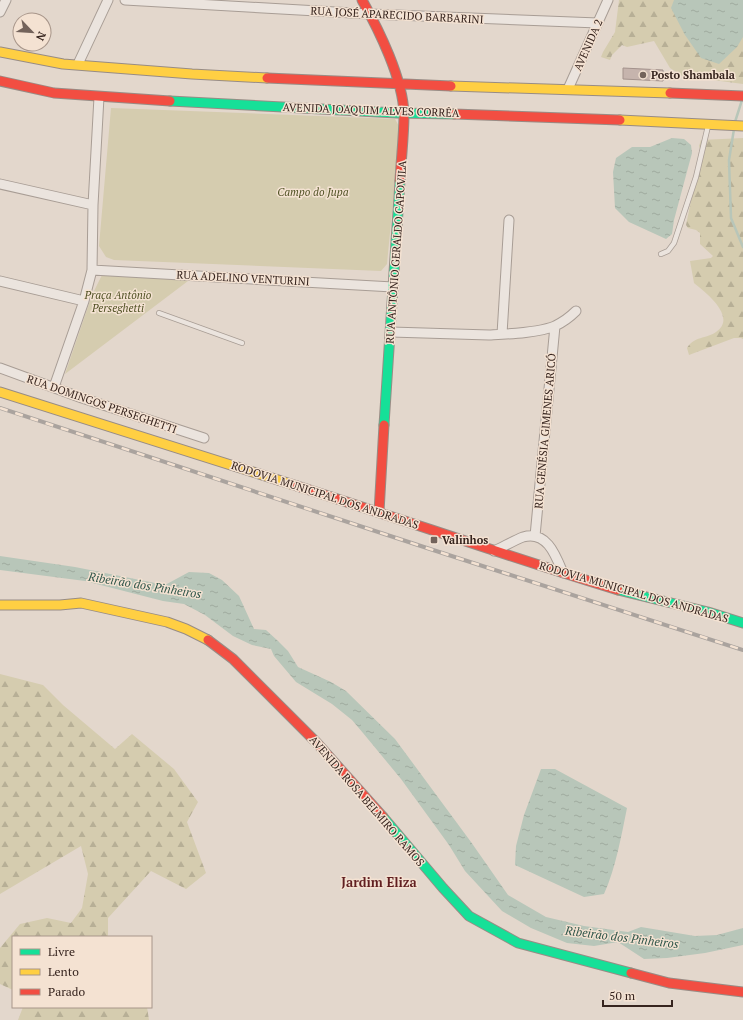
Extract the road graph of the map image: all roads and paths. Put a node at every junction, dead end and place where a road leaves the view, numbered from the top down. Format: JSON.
{"nodes":[{"id":1,"x":6,"y":0,"type":"edge"},
{"id":2,"x":108,"y":0,"type":"edge"},
{"id":3,"x":125,"y":0,"type":"edge"},
{"id":4,"x":362,"y":0,"type":"edge"},
{"id":5,"x":608,"y":0,"type":"edge"},
{"id":6,"x":0,"y":12,"type":"edge"},
{"id":7,"x":370,"y":14,"type":"junction"},
{"id":8,"x":598,"y":23,"type":"junction"},
{"id":9,"x":0,"y":52,"type":"edge"},
{"id":10,"x":78,"y":64,"type":"junction"},
{"id":11,"x":0,"y":81,"type":"edge"},
{"id":12,"x":399,"y":84,"type":"junction"},
{"id":13,"x":568,"y":89,"type":"junction"},
{"id":14,"x":743,"y":96,"type":"edge"},
{"id":15,"x":99,"y":97,"type":"junction"},
{"id":16,"x":404,"y":113,"type":"junction"},
{"id":17,"x":708,"y":124,"type":"junction"},
{"id":18,"x":743,"y":126,"type":"edge"},
{"id":19,"x":0,"y":184,"type":"edge"},
{"id":20,"x":93,"y":206,"type":"junction"},
{"id":21,"x":509,"y":220,"type":"dead end"},
{"id":22,"x":661,"y":254,"type":"dead end"},
{"id":23,"x":92,"y":270,"type":"junction"},
{"id":24,"x":0,"y":281,"type":"edge"},
{"id":25,"x":394,"y":287,"type":"junction"},
{"id":26,"x":84,"y":301,"type":"junction"},
{"id":27,"x":576,"y":311,"type":"dead end"},
{"id":28,"x":159,"y":313,"type":"dead end"},
{"id":29,"x":555,"y":326,"type":"junction"},
{"id":30,"x":391,"y":332,"type":"junction"},
{"id":31,"x":502,"y":334,"type":"junction"},
{"id":32,"x":242,"y":343,"type":"dead end"},
{"id":33,"x":0,"y":368,"type":"edge"},
{"id":34,"x":54,"y":387,"type":"junction"},
{"id":35,"x":0,"y":392,"type":"edge"},
{"id":36,"x":204,"y":438,"type":"dead end"},
{"id":37,"x":379,"y":512,"type":"junction"},
{"id":38,"x":535,"y":536,"type":"junction"},
{"id":39,"x":494,"y":551,"type":"junction"},
{"id":40,"x":563,"y":573,"type":"junction"},
{"id":41,"x":0,"y":605,"type":"edge"},
{"id":42,"x":743,"y":623,"type":"edge"},
{"id":43,"x":743,"y":992,"type":"edge"}],
"edges":[{"from":1,"to":6,"type":"street"},
{"from":2,"to":10,"type":"street"},
{"from":3,"to":7,"type":"street","name":"RUA JOSÉ APARECIDO BARBARINI"},
{"from":4,"to":7,"type":"main road","name":"RUA ANTÔNIO GERALDO CAPOVILA"},
{"from":5,"to":8,"type":"street","name":"AVENIDA 2"},
{"from":7,"to":8,"type":"street","name":"RUA JOSÉ APARECIDO BARBARINI"},
{"from":7,"to":12,"type":"main road","name":"RUA ANTÔNIO GERALDO CAPOVILA"},
{"from":8,"to":13,"type":"street","name":"AVENIDA 2"},
{"from":9,"to":10,"type":"main road"},
{"from":10,"to":12,"type":"main road"},
{"from":11,"to":15,"type":"main road","name":"AVENIDA JOAQUIM ALVES CORRÊA"},
{"from":12,"to":13,"type":"main road"},
{"from":12,"to":16,"type":"main road","name":"RUA ANTÔNIO GERALDO CAPOVILA"},
{"from":13,"to":14,"type":"main road"},
{"from":15,"to":16,"type":"main road","name":"AVENIDA JOAQUIM ALVES CORRÊA"},
{"from":15,"to":20,"type":"street"},
{"from":16,"to":17,"type":"main road","name":"AVENIDA JOAQUIM ALVES CORRÊA"},
{"from":16,"to":25,"type":"main road","name":"RUA ANTÔNIO GERALDO CAPOVILA"},
{"from":17,"to":18,"type":"main road","name":"AVENIDA JOAQUIM ALVES CORRÊA"},
{"from":17,"to":22,"type":"lane"},
{"from":19,"to":20,"type":"street"},
{"from":20,"to":23,"type":"street"},
{"from":21,"to":31,"type":"street"},
{"from":23,"to":25,"type":"street","name":"RUA ADELINO VENTURINI"},
{"from":23,"to":26,"type":"street"},
{"from":24,"to":26,"type":"street"},
{"from":25,"to":30,"type":"main road","name":"RUA ANTÔNIO GERALDO CAPOVILA"},
{"from":26,"to":34,"type":"street"},
{"from":27,"to":29,"type":"street"},
{"from":28,"to":32,"type":"lane"},
{"from":29,"to":31,"type":"street"},
{"from":29,"to":38,"type":"street","name":"RUA GENÉSIA GIMENES ARICÓ"},
{"from":30,"to":31,"type":"street"},
{"from":30,"to":37,"type":"main road","name":"RUA ANTÔNIO GERALDO CAPOVILA"},
{"from":33,"to":34,"type":"street","name":"RUA DOMINGOS PERSEGHETTI"},
{"from":34,"to":36,"type":"street","name":"RUA DOMINGOS PERSEGHETTI"},
{"from":35,"to":37,"type":"main road","name":"RODOVIA MUNICIPAL DOS ANDRADAS"},
{"from":37,"to":39,"type":"main road","name":"RODOVIA MUNICIPAL DOS ANDRADAS"},
{"from":38,"to":39,"type":"street"},
{"from":38,"to":40,"type":"street"},
{"from":39,"to":40,"type":"main road","name":"RODOVIA MUNICIPAL DOS ANDRADAS"},
{"from":40,"to":42,"type":"main road","name":"RODOVIA MUNICIPAL DOS ANDRADAS"},
{"from":41,"to":43,"type":"main road","name":"AVENIDA ROSA BELMIRO RAMOS"}]}
